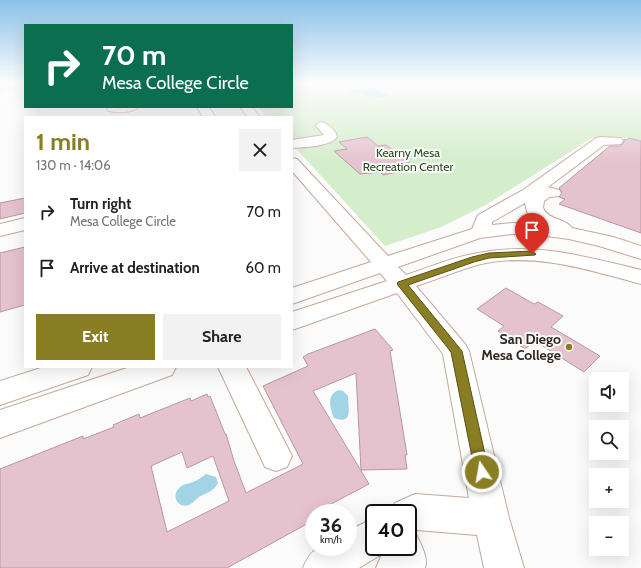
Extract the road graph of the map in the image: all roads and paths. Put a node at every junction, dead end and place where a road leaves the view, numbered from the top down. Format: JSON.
{"nodes":[{"id":1,"x":322,"y":126,"type":"dead end"},
{"id":2,"x":616,"y":141,"type":"dead end"},
{"id":3,"x":293,"y":144,"type":"edge"},
{"id":4,"x":293,"y":163,"type":"edge"},
{"id":5,"x":553,"y":193,"type":"dead end"},
{"id":6,"x":24,"y":224,"type":"edge"},
{"id":7,"x":0,"y":230,"type":"edge"},
{"id":8,"x":481,"y":232,"type":"junction"},
{"id":9,"x":581,"y":235,"type":"junction"},
{"id":10,"x":641,"y":253,"type":"edge"},
{"id":11,"x":472,"y":260,"type":"junction"},
{"id":12,"x":393,"y":274,"type":"junction"},
{"id":13,"x":641,"y":277,"type":"edge"},
{"id":14,"x":293,"y":296,"type":"edge"},
{"id":15,"x":293,"y":321,"type":"edge"},
{"id":16,"x":75,"y":368,"type":"edge"},
{"id":17,"x":159,"y":368,"type":"edge"},
{"id":18,"x":232,"y":368,"type":"edge"},
{"id":19,"x":0,"y":393,"type":"edge"},
{"id":20,"x":0,"y":424,"type":"edge"},
{"id":21,"x":276,"y":456,"type":"dead end"},
{"id":22,"x":417,"y":512,"type":"edge"},
{"id":23,"x":491,"y":518,"type":"junction"},
{"id":24,"x":365,"y":543,"type":"edge"},
{"id":25,"x":405,"y":556,"type":"edge"},
{"id":26,"x":330,"y":566,"type":"edge"},
{"id":27,"x":396,"y":568,"type":"edge"},
{"id":28,"x":504,"y":568,"type":"edge"}],
"edges":[{"from":1,"to":3,"type":"street"},
{"from":2,"to":8,"type":"street"},
{"from":4,"to":12,"type":"street"},
{"from":5,"to":9,"type":"street"},
{"from":6,"to":7,"type":"street"},
{"from":8,"to":9,"type":"street"},
{"from":8,"to":12,"type":"street"},
{"from":9,"to":10,"type":"street"},
{"from":10,"to":11,"type":"street"},
{"from":11,"to":12,"type":"street"},
{"from":11,"to":13,"type":"street"},
{"from":12,"to":14,"type":"street"},
{"from":12,"to":15,"type":"street"},
{"from":12,"to":23,"type":"street"},
{"from":16,"to":19,"type":"street"},
{"from":17,"to":20,"type":"street"},
{"from":18,"to":21,"type":"street"},
{"from":22,"to":23,"type":"street"},
{"from":23,"to":28,"type":"street"},
{"from":24,"to":26,"type":"street"},
{"from":25,"to":27,"type":"street"}]}
